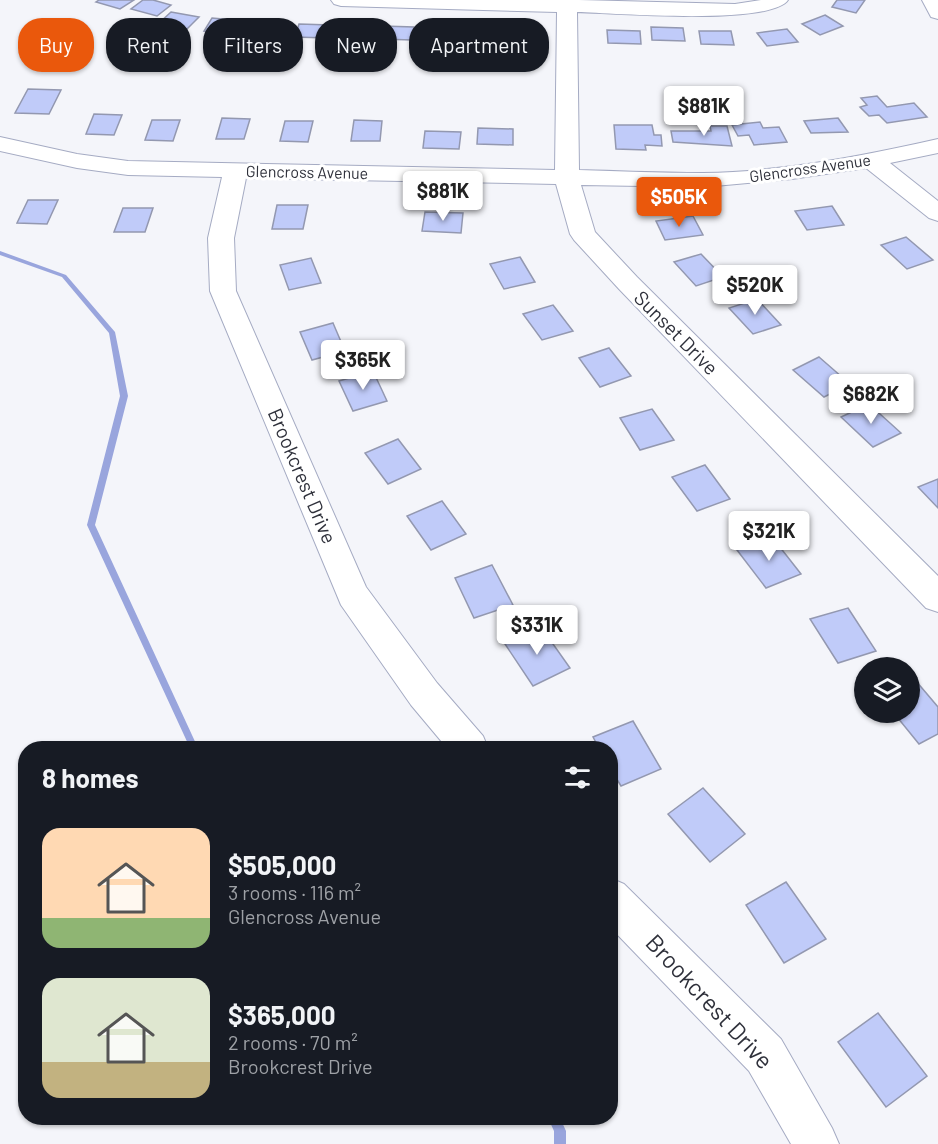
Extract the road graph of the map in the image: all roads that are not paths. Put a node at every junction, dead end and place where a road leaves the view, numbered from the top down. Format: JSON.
{"nodes":[{"id":1,"x":341,"y":0,"type":"edge"},
{"id":2,"x":778,"y":0,"type":"edge"},
{"id":3,"x":932,"y":0,"type":"edge"},
{"id":4,"x":567,"y":3,"type":"edge"},
{"id":5,"x":938,"y":13,"type":"edge"},
{"id":6,"x":0,"y":144,"type":"edge"},
{"id":7,"x":938,"y":146,"type":"edge"},
{"id":8,"x":872,"y":161,"type":"junction"},
{"id":9,"x":235,"y":171,"type":"junction"},
{"id":10,"x":567,"y":179,"type":"junction"},
{"id":11,"x":938,"y":213,"type":"edge"},
{"id":12,"x":938,"y":598,"type":"edge"},
{"id":13,"x":464,"y":741,"type":"edge"},
{"id":14,"x":618,"y":906,"type":"edge"},
{"id":15,"x":816,"y":1144,"type":"edge"}],
"edges":[{"from":1,"to":4,"type":"street"},
{"from":2,"to":4,"type":"street"},
{"from":3,"to":5,"type":"street"},
{"from":4,"to":10,"type":"street","name":"Sunset Drive"},
{"from":6,"to":9,"type":"street","name":"Glencross Avenue"},
{"from":7,"to":8,"type":"street","name":"Glencross Avenue"},
{"from":8,"to":10,"type":"street","name":"Glencross Avenue"},
{"from":8,"to":11,"type":"street"},
{"from":9,"to":10,"type":"street","name":"Glencross Avenue"},
{"from":9,"to":13,"type":"street","name":"Brookcrest Drive"},
{"from":10,"to":12,"type":"street","name":"Sunset Drive"},
{"from":14,"to":15,"type":"street","name":"Brookcrest Drive"}]}
